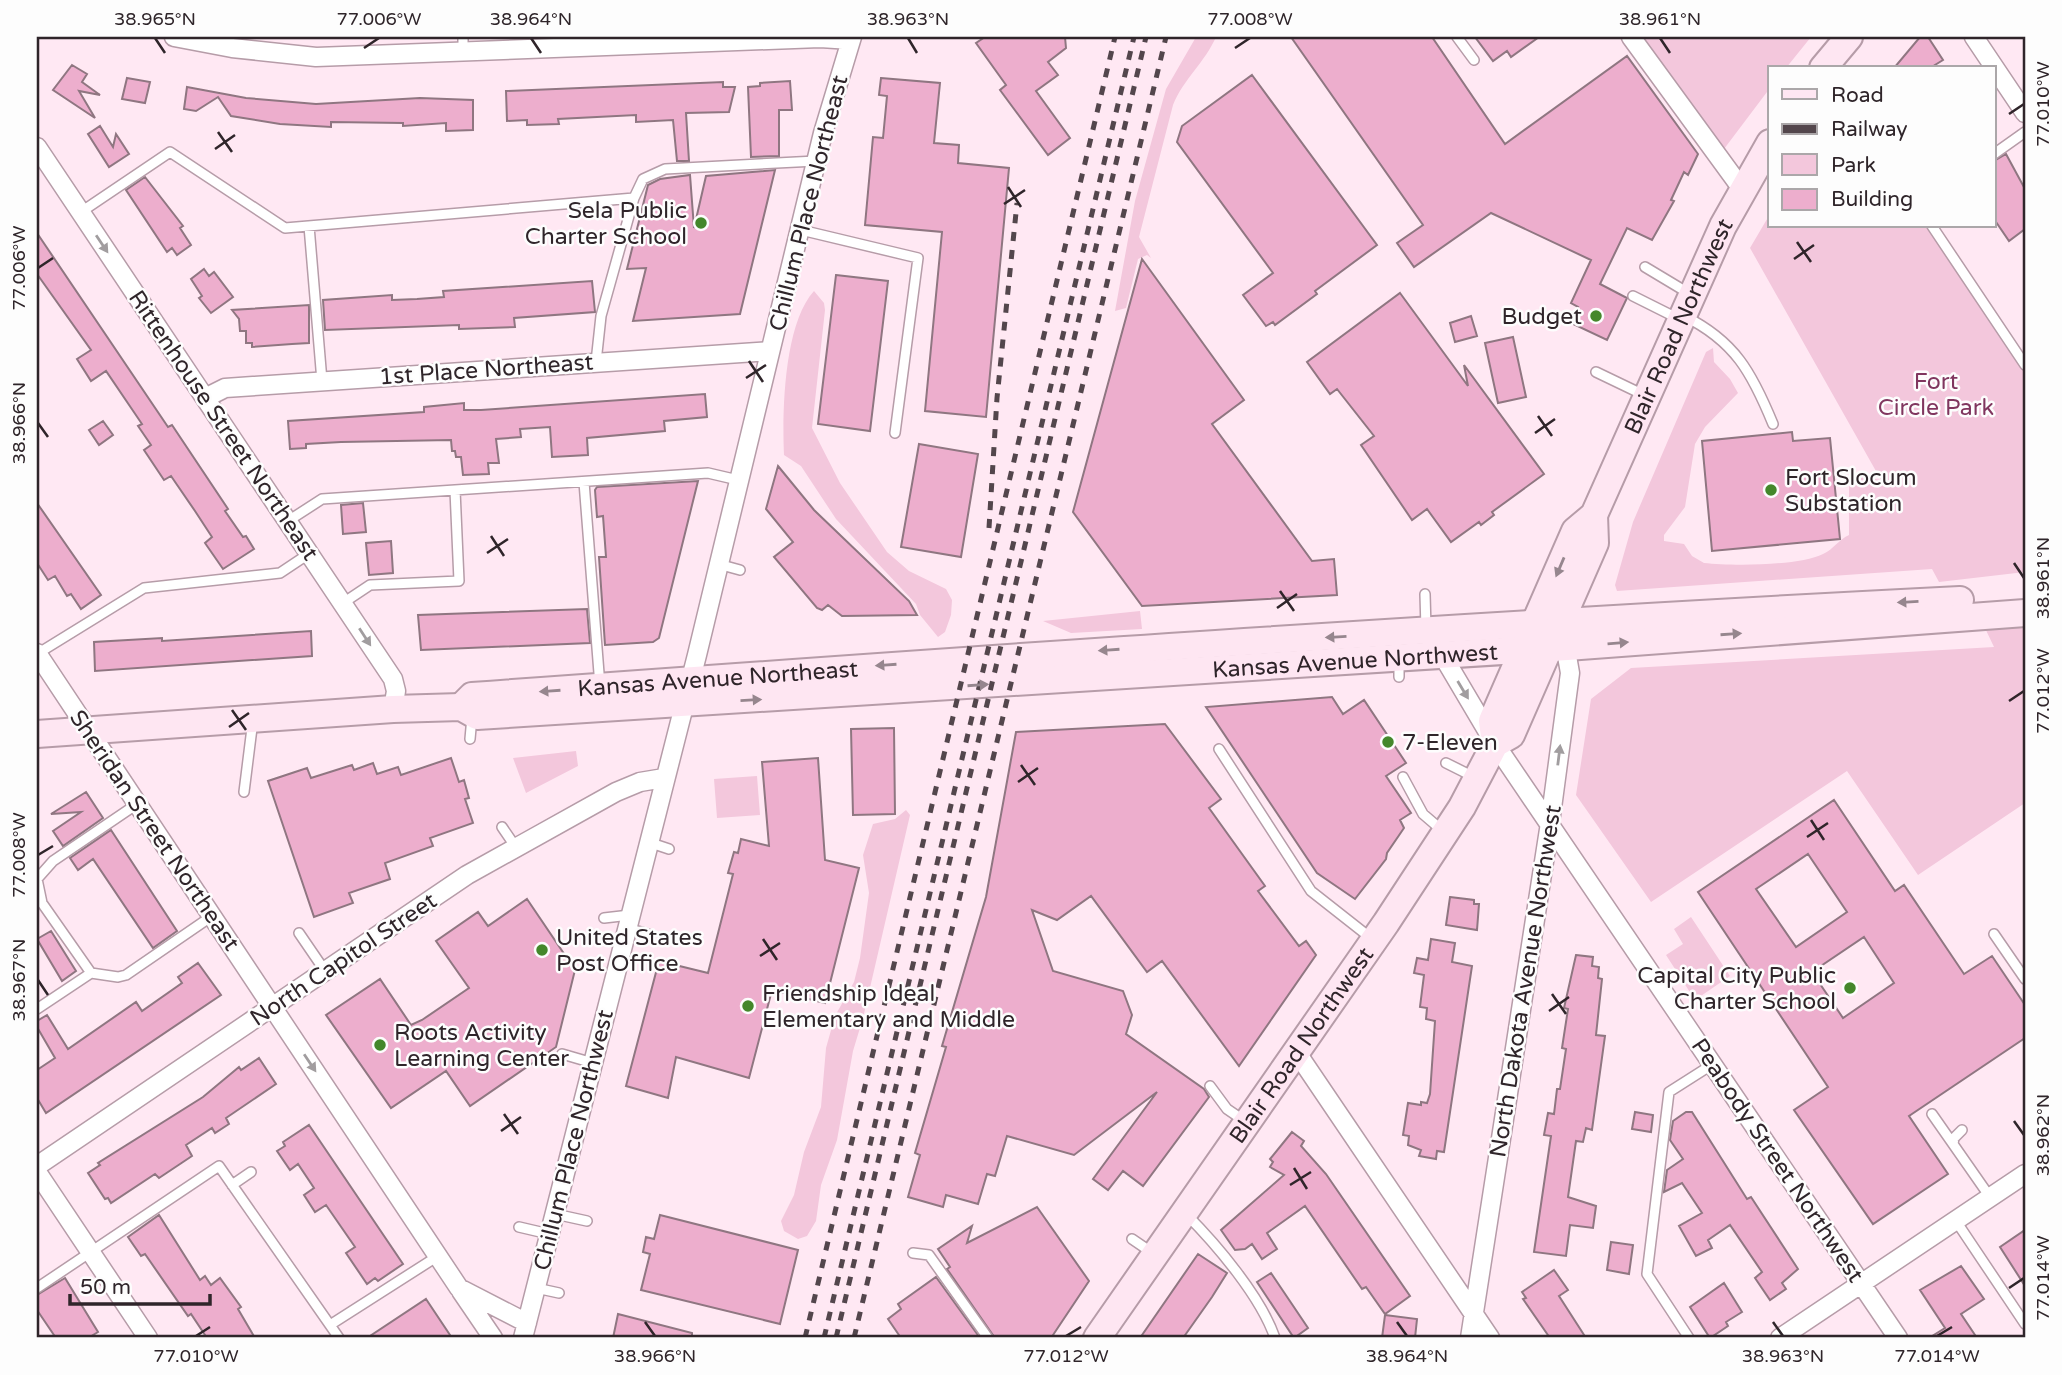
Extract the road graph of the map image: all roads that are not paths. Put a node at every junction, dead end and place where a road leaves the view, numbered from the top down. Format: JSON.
{"nodes":[{"id":1,"x":174,"y":37,"type":"edge"},
{"id":2,"x":1457,"y":37,"type":"edge"},
{"id":3,"x":1631,"y":37,"type":"edge"},
{"id":4,"x":1849,"y":37,"type":"edge"},
{"id":5,"x":1974,"y":37,"type":"edge"},
{"id":6,"x":852,"y":38,"type":"edge"},
{"id":7,"x":631,"y":41,"type":"edge"},
{"id":8,"x":233,"y":42,"type":"edge"},
{"id":9,"x":463,"y":44,"type":"edge"},
{"id":10,"x":1474,"y":60,"type":"dead end"},
{"id":11,"x":1826,"y":66,"type":"edge"},
{"id":12,"x":1993,"y":66,"type":"edge"},
{"id":13,"x":1996,"y":70,"type":"edge"},
{"id":14,"x":2025,"y":113,"type":"edge"},
{"id":15,"x":2025,"y":132,"type":"edge"},
{"id":16,"x":1768,"y":146,"type":"edge"},
{"id":17,"x":37,"y":147,"type":"edge"},
{"id":18,"x":1996,"y":152,"type":"edge"},
{"id":19,"x":817,"y":161,"type":"junction"},
{"id":20,"x":1742,"y":189,"type":"junction"},
{"id":21,"x":634,"y":198,"type":"junction"},
{"id":22,"x":81,"y":212,"type":"junction"},
{"id":23,"x":309,"y":226,"type":"junction"},
{"id":24,"x":1933,"y":228,"type":"edge"},
{"id":25,"x":801,"y":230,"type":"junction"},
{"id":26,"x":1645,"y":267,"type":"dead end"},
{"id":27,"x":1633,"y":296,"type":"dead end"},
{"id":28,"x":1685,"y":310,"type":"junction"},
{"id":29,"x":770,"y":351,"type":"junction"},
{"id":30,"x":596,"y":362,"type":"junction"},
{"id":31,"x":2025,"y":365,"type":"edge"},
{"id":32,"x":1596,"y":372,"type":"dead end"},
{"id":33,"x":322,"y":381,"type":"junction"},
{"id":34,"x":205,"y":397,"type":"junction"},
{"id":35,"x":1647,"y":397,"type":"junction"},
{"id":36,"x":1773,"y":424,"type":"dead end"},
{"id":37,"x":895,"y":433,"type":"dead end"},
{"id":38,"x":738,"y":480,"type":"junction"},
{"id":39,"x":584,"y":482,"type":"junction"},
{"id":40,"x":456,"y":490,"type":"junction"},
{"id":41,"x":288,"y":521,"type":"junction"},
{"id":42,"x":310,"y":553,"type":"junction"},
{"id":43,"x":717,"y":564,"type":"junction"},
{"id":44,"x":740,"y":570,"type":"dead end"},
{"id":45,"x":1425,"y":594,"type":"dead end"},
{"id":46,"x":2025,"y":596,"type":"edge"},
{"id":47,"x":343,"y":603,"type":"junction"},
{"id":48,"x":2025,"y":613,"type":"edge"},
{"id":49,"x":1427,"y":631,"type":"junction"},
{"id":50,"x":1547,"y":639,"type":"junction"},
{"id":51,"x":37,"y":653,"type":"edge"},
{"id":52,"x":1442,"y":655,"type":"junction"},
{"id":53,"x":979,"y":659,"type":"joint"},
{"id":54,"x":600,"y":687,"type":"junction"},
{"id":55,"x":687,"y":691,"type":"junction"},
{"id":56,"x":393,"y":709,"type":"junction"},
{"id":57,"x":253,"y":717,"type":"junction"},
{"id":58,"x":468,"y":720,"type":"junction"},
{"id":59,"x":89,"y":731,"type":"junction"},
{"id":60,"x":37,"y":734,"type":"edge"},
{"id":61,"x":1495,"y":744,"type":"junction"},
{"id":62,"x":1219,"y":749,"type":"dead end"},
{"id":63,"x":1446,"y":763,"type":"dead end"},
{"id":64,"x":1403,"y":777,"type":"dead end"},
{"id":65,"x":664,"y":778,"type":"junction"},
{"id":66,"x":1477,"y":779,"type":"junction"},
{"id":67,"x":244,"y":792,"type":"dead end"},
{"id":68,"x":138,"y":804,"type":"junction"},
{"id":69,"x":1550,"y":822,"type":"junction"},
{"id":70,"x":502,"y":827,"type":"dead end"},
{"id":71,"x":1445,"y":833,"type":"junction"},
{"id":72,"x":648,"y":842,"type":"junction"},
{"id":73,"x":515,"y":846,"type":"junction"},
{"id":74,"x":669,"y":849,"type":"dead end"},
{"id":75,"x":212,"y":916,"type":"junction"},
{"id":76,"x":604,"y":918,"type":"dead end"},
{"id":77,"x":628,"y":922,"type":"junction"},
{"id":78,"x":299,"y":933,"type":"dead end"},
{"id":79,"x":648,"y":934,"type":"dead end"},
{"id":80,"x":1994,"y":934,"type":"dead end"},
{"id":81,"x":1374,"y":940,"type":"junction"},
{"id":82,"x":325,"y":971,"type":"junction"},
{"id":83,"x":91,"y":973,"type":"junction"},
{"id":84,"x":2025,"y":979,"type":"edge"},
{"id":85,"x":272,"y":1007,"type":"junction"},
{"id":86,"x":37,"y":1009,"type":"edge"},
{"id":87,"x":1295,"y":1050,"type":"junction"},
{"id":88,"x":562,"y":1054,"type":"dead end"},
{"id":89,"x":593,"y":1063,"type":"junction"},
{"id":90,"x":1713,"y":1064,"type":"junction"},
{"id":91,"x":1210,"y":1086,"type":"dead end"},
{"id":92,"x":1932,"y":1114,"type":"dead end"},
{"id":93,"x":1247,"y":1123,"type":"junction"},
{"id":94,"x":1962,"y":1130,"type":"dead end"},
{"id":95,"x":1953,"y":1144,"type":"junction"},
{"id":96,"x":37,"y":1166,"type":"edge"},
{"id":97,"x":37,"y":1172,"type":"edge"},
{"id":98,"x":251,"y":1172,"type":"dead end"},
{"id":99,"x":2025,"y":1174,"type":"edge"},
{"id":100,"x":232,"y":1185,"type":"junction"},
{"id":101,"x":1990,"y":1197,"type":"junction"},
{"id":102,"x":1185,"y":1213,"type":"junction"},
{"id":103,"x":555,"y":1214,"type":"junction"},
{"id":104,"x":587,"y":1221,"type":"dead end"},
{"id":105,"x":1956,"y":1221,"type":"junction"},
{"id":106,"x":519,"y":1227,"type":"dead end"},
{"id":107,"x":549,"y":1234,"type":"junction"},
{"id":108,"x":1132,"y":1239,"type":"dead end"},
{"id":109,"x":91,"y":1252,"type":"junction"},
{"id":110,"x":913,"y":1253,"type":"dead end"},
{"id":111,"x":1155,"y":1255,"type":"junction"},
{"id":112,"x":438,"y":1256,"type":"junction"},
{"id":113,"x":1861,"y":1284,"type":"junction"},
{"id":114,"x":459,"y":1288,"type":"junction"},
{"id":115,"x":536,"y":1288,"type":"junction"},
{"id":116,"x":37,"y":1289,"type":"edge"},
{"id":117,"x":559,"y":1293,"type":"dead end"},
{"id":118,"x":1473,"y":1312,"type":"junction"},
{"id":119,"x":2025,"y":1324,"type":"edge"},
{"id":120,"x":330,"y":1325,"type":"junction"},
{"id":121,"x":525,"y":1331,"type":"edge"},
{"id":122,"x":148,"y":1338,"type":"edge"},
{"id":123,"x":339,"y":1338,"type":"edge"},
{"id":124,"x":493,"y":1338,"type":"edge"},
{"id":125,"x":988,"y":1338,"type":"edge"},
{"id":126,"x":1097,"y":1338,"type":"edge"},
{"id":127,"x":1275,"y":1338,"type":"edge"},
{"id":128,"x":1470,"y":1338,"type":"edge"},
{"id":129,"x":1490,"y":1338,"type":"edge"},
{"id":130,"x":1689,"y":1338,"type":"edge"},
{"id":131,"x":1780,"y":1338,"type":"edge"},
{"id":132,"x":1898,"y":1338,"type":"edge"}],
"edges":[{"from":1,"to":8,"type":"street"},
{"from":2,"to":10,"type":"lane"},
{"from":3,"to":20,"type":"street"},
{"from":4,"to":11,"type":"street"},
{"from":5,"to":12,"type":"street"},
{"from":6,"to":7,"type":"street"},
{"from":6,"to":19,"type":"street","name":"Chillum Place Northeast"},
{"from":7,"to":9,"type":"street"},
{"from":8,"to":9,"type":"street"},
{"from":13,"to":14,"type":"street"},
{"from":15,"to":18,"type":"lane"},
{"from":16,"to":20,"type":"street","name":"Blair Road Northwest"},
{"from":17,"to":22,"type":"street","name":"Rittenhouse Street Northeast"},
{"from":19,"to":21,"type":"lane"},
{"from":19,"to":25,"type":"street","name":"Chillum Place Northeast"},
{"from":20,"to":28,"type":"street","name":"Blair Road Northwest"},
{"from":21,"to":23,"type":"lane"},
{"from":21,"to":30,"type":"lane"},
{"from":22,"to":23,"type":"lane"},
{"from":22,"to":34,"type":"street","name":"Rittenhouse Street Northeast","one_way":true},
{"from":23,"to":33,"type":"lane"},
{"from":24,"to":31,"type":"lane"},
{"from":25,"to":29,"type":"street","name":"Chillum Place Northeast"},
{"from":25,"to":37,"type":"lane"},
{"from":26,"to":28,"type":"lane"},
{"from":27,"to":28,"type":"lane"},
{"from":28,"to":35,"type":"street","name":"Blair Road Northwest"},
{"from":28,"to":36,"type":"lane"},
{"from":29,"to":30,"type":"street","name":"1st Place Northeast"},
{"from":29,"to":38,"type":"street","name":"Chillum Place Northeast"},
{"from":30,"to":33,"type":"street","name":"1st Place Northeast"},
{"from":32,"to":35,"type":"lane"},
{"from":33,"to":34,"type":"street","name":"1st Place Northeast"},
{"from":34,"to":41,"type":"street","name":"Rittenhouse Street Northeast"},
{"from":35,"to":50,"type":"street","name":"Blair Road Northwest"},
{"from":38,"to":39,"type":"lane"},
{"from":38,"to":43,"type":"street","name":"Chillum Place Northeast"},
{"from":39,"to":40,"type":"lane"},
{"from":39,"to":54,"type":"lane"},
{"from":40,"to":41,"type":"lane"},
{"from":40,"to":47,"type":"lane"},
{"from":41,"to":42,"type":"street","name":"Rittenhouse Street Northeast"},
{"from":42,"to":47,"type":"street","name":"Rittenhouse Street Northeast"},
{"from":42,"to":51,"type":"lane"},
{"from":43,"to":44,"type":"lane"},
{"from":43,"to":55,"type":"street","name":"Chillum Place Northeast"},
{"from":45,"to":49,"type":"lane"},
{"from":46,"to":50,"type":"street","name":"Kansas Avenue Northwest","one_way":true},
{"from":47,"to":56,"type":"street","name":"Rittenhouse Street Northeast","one_way":true},
{"from":50,"to":48,"type":"street","name":"Kansas Avenue Northwest","one_way":true},
{"from":49,"to":50,"type":"street","name":"Kansas Avenue Northwest"},
{"from":49,"to":52,"type":"street","name":"Peabody Street Northwest"},
{"from":49,"to":53,"type":"street","name":"Kansas Avenue Northwest","one_way":true},
{"from":50,"to":52,"type":"street","name":"Kansas Avenue Northwest"},
{"from":50,"to":61,"type":"street","name":"Blair Road Northwest"},
{"from":69,"to":50,"type":"street","name":"North Dakota Avenue Northwest","one_way":true},
{"from":51,"to":59,"type":"street","name":"Sheridan Street Northeast"},
{"from":55,"to":52,"type":"street","name":"Kansas Avenue Northwest","one_way":true},
{"from":52,"to":61,"type":"street","name":"Peabody Street Northwest","one_way":true},
{"from":53,"to":55,"type":"street","name":"Kansas Avenue Northeast","one_way":true},
{"from":54,"to":55,"type":"street","name":"Kansas Avenue Northeast"},
{"from":54,"to":58,"type":"street","name":"Kansas Avenue Northeast","one_way":true},
{"from":55,"to":58,"type":"street","name":"Kansas Avenue Northeast"},
{"from":55,"to":65,"type":"street","name":"Chillum Place Northeast"},
{"from":56,"to":57,"type":"street","name":"Kansas Avenue Northeast"},
{"from":56,"to":58,"type":"street","name":"Kansas Avenue Northeast"},
{"from":57,"to":59,"type":"street","name":"Kansas Avenue Northeast"},
{"from":57,"to":67,"type":"lane"},
{"from":59,"to":60,"type":"street","name":"Kansas Avenue Northeast"},
{"from":59,"to":68,"type":"street","name":"Sheridan Street Northeast"},
{"from":61,"to":66,"type":"street","name":"Blair Road Northwest"},
{"from":61,"to":69,"type":"street","name":"Peabody Street Northwest"},
{"from":62,"to":81,"type":"lane"},
{"from":63,"to":66,"type":"lane"},
{"from":64,"to":71,"type":"lane"},
{"from":65,"to":72,"type":"street","name":"Chillum Place Northwest"},
{"from":65,"to":73,"type":"street","name":"North Capitol Street"},
{"from":66,"to":71,"type":"street","name":"Blair Road Northwest"},
{"from":68,"to":75,"type":"street","name":"Sheridan Street Northeast"},
{"from":68,"to":83,"type":"lane"},
{"from":69,"to":90,"type":"street","name":"Peabody Street Northwest"},
{"from":69,"to":118,"type":"street","name":"North Dakota Avenue Northwest"},
{"from":70,"to":73,"type":"lane"},
{"from":71,"to":81,"type":"street","name":"Blair Road Northwest"},
{"from":72,"to":74,"type":"lane"},
{"from":72,"to":77,"type":"street","name":"Chillum Place Northwest"},
{"from":73,"to":82,"type":"street","name":"North Capitol Street"},
{"from":75,"to":83,"type":"lane"},
{"from":75,"to":85,"type":"street","name":"Sheridan Street Northeast"},
{"from":76,"to":77,"type":"lane"},
{"from":77,"to":79,"type":"lane"},
{"from":77,"to":89,"type":"street","name":"Chillum Place Northwest"},
{"from":78,"to":82,"type":"lane"},
{"from":80,"to":84,"type":"lane"},
{"from":81,"to":87,"type":"street","name":"Blair Road Northwest"},
{"from":82,"to":85,"type":"street","name":"North Capitol Street"},
{"from":83,"to":86,"type":"lane"},
{"from":85,"to":96,"type":"street","name":"North Capitol Street"},
{"from":85,"to":112,"type":"street","name":"Sheridan Street Northeast","one_way":true},
{"from":87,"to":93,"type":"street","name":"Blair Road Northwest"},
{"from":87,"to":118,"type":"street"},
{"from":88,"to":89,"type":"lane"},
{"from":89,"to":103,"type":"street","name":"Chillum Place Northwest"},
{"from":90,"to":113,"type":"street","name":"Peabody Street Northwest"},
{"from":90,"to":130,"type":"lane"},
{"from":91,"to":93,"type":"lane"},
{"from":92,"to":95,"type":"lane"},
{"from":93,"to":102,"type":"street","name":"Blair Road Northwest"},
{"from":94,"to":95,"type":"lane"},
{"from":95,"to":101,"type":"lane"},
{"from":97,"to":109,"type":"street"},
{"from":98,"to":100,"type":"lane"},
{"from":99,"to":101,"type":"street"},
{"from":100,"to":109,"type":"lane"},
{"from":100,"to":120,"type":"lane"},
{"from":101,"to":105,"type":"street"},
{"from":102,"to":111,"type":"street","name":"Blair Road Northwest"},
{"from":102,"to":127,"type":"lane"},
{"from":103,"to":104,"type":"lane"},
{"from":103,"to":107,"type":"street","name":"Chillum Place Northwest"},
{"from":105,"to":113,"type":"street"},
{"from":105,"to":119,"type":"lane"},
{"from":106,"to":107,"type":"lane"},
{"from":107,"to":115,"type":"street","name":"Chillum Place Northwest"},
{"from":108,"to":111,"type":"lane"},
{"from":109,"to":116,"type":"lane"},
{"from":109,"to":122,"type":"street"},
{"from":110,"to":125,"type":"lane"},
{"from":111,"to":126,"type":"street","name":"Blair Road Northwest"},
{"from":112,"to":114,"type":"street","name":"Sheridan Street Northeast"},
{"from":112,"to":120,"type":"lane"},
{"from":113,"to":131,"type":"street"},
{"from":113,"to":132,"type":"street","name":"Peabody Street Northwest"},
{"from":114,"to":121,"type":"street"},
{"from":114,"to":124,"type":"street","name":"Sheridan Street Northeast"},
{"from":115,"to":117,"type":"lane"},
{"from":115,"to":121,"type":"street","name":"Chillum Place Northwest"},
{"from":118,"to":128,"type":"street","name":"North Dakota Avenue Northwest"},
{"from":118,"to":129,"type":"street"},
{"from":120,"to":123,"type":"lane"}]}
